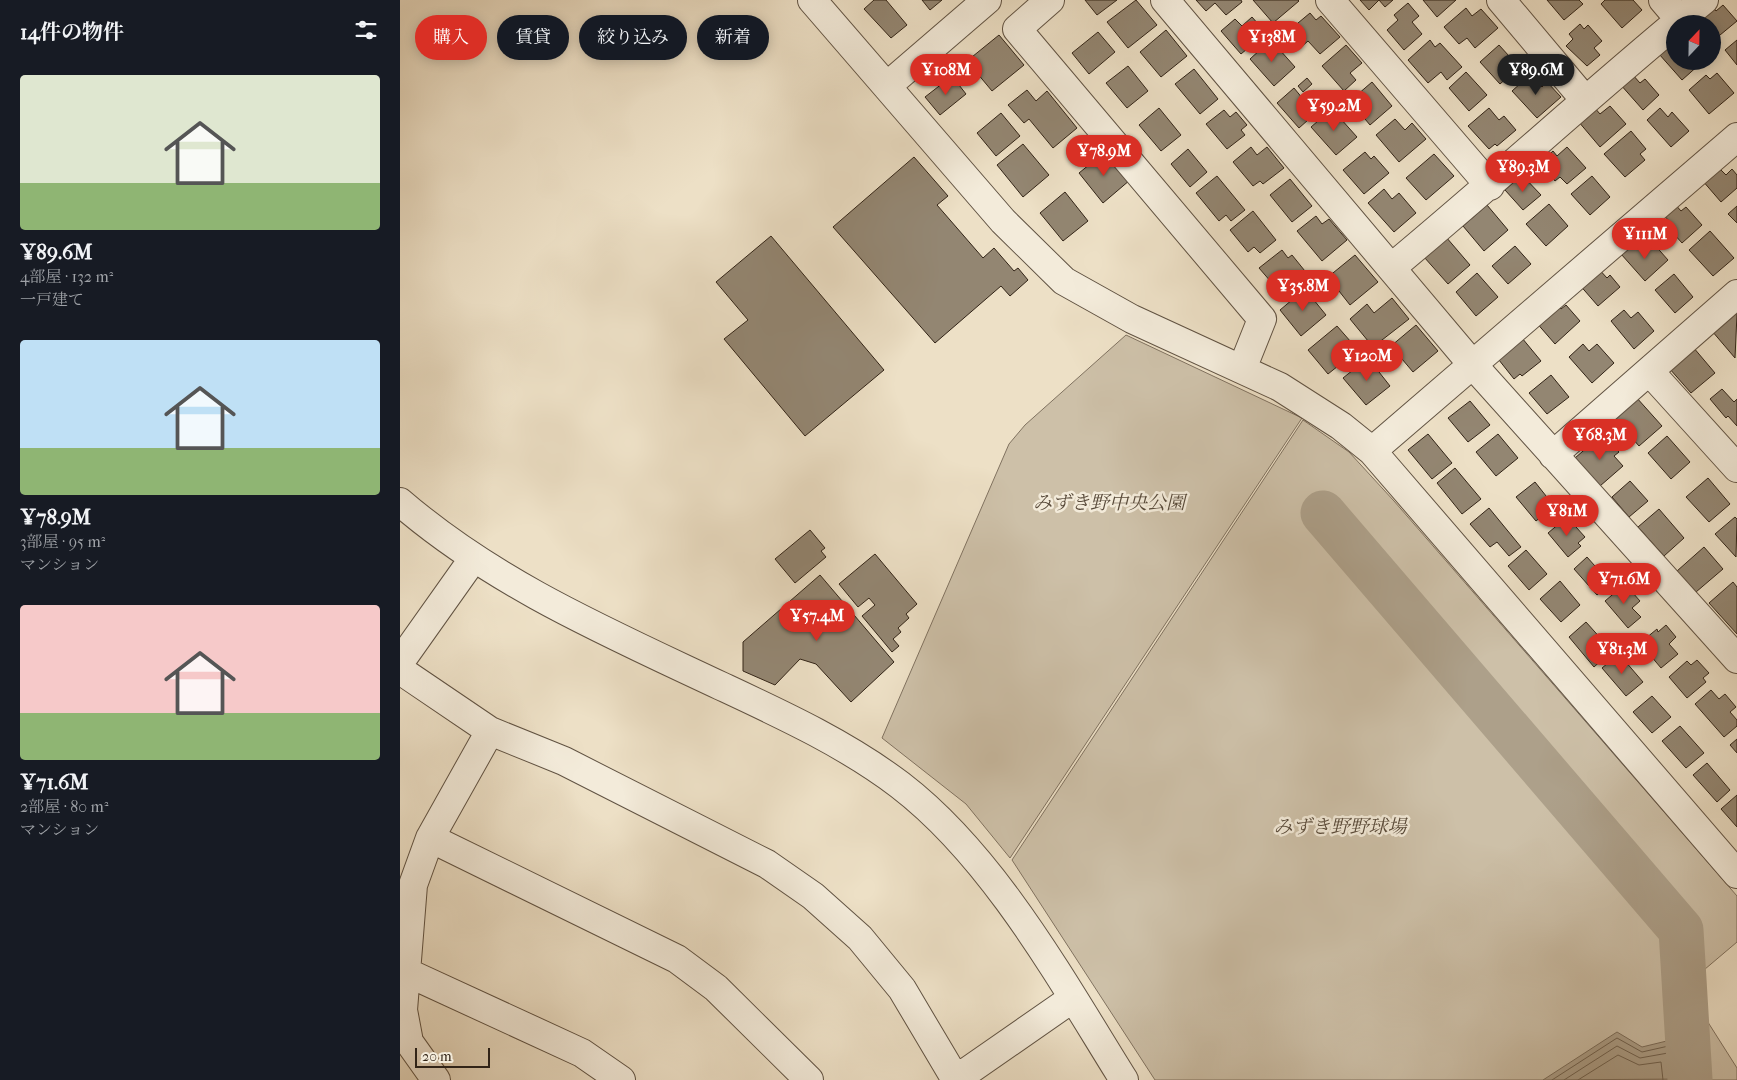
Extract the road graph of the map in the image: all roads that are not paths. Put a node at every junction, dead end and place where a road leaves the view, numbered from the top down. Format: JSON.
{"nodes":[{"id":1,"x":812,"y":0,"type":"edge"},
{"id":2,"x":987,"y":0,"type":"edge"},
{"id":3,"x":1050,"y":0,"type":"edge"},
{"id":4,"x":1165,"y":0,"type":"edge"},
{"id":5,"x":1330,"y":0,"type":"edge"},
{"id":6,"x":1501,"y":0,"type":"edge"},
{"id":7,"x":1704,"y":0,"type":"edge"},
{"id":8,"x":1671,"y":10,"type":"edge"},
{"id":9,"x":887,"y":86,"type":"junction"},
{"id":10,"x":1585,"y":100,"type":"junction"},
{"id":11,"x":1737,"y":137,"type":"edge"},
{"id":12,"x":1490,"y":186,"type":"junction"},
{"id":13,"x":1391,"y":268,"type":"junction"},
{"id":14,"x":1737,"y":294,"type":"edge"},
{"id":15,"x":1472,"y":364,"type":"junction"},
{"id":16,"x":1242,"y":369,"type":"junction"},
{"id":17,"x":1650,"y":372,"type":"junction"},
{"id":18,"x":1372,"y":451,"type":"junction"},
{"id":19,"x":1553,"y":456,"type":"junction"},
{"id":20,"x":1737,"y":468,"type":"edge"},
{"id":21,"x":400,"y":502,"type":"edge"},
{"id":22,"x":473,"y":559,"type":"junction"},
{"id":23,"x":1737,"y":659,"type":"edge"},
{"id":24,"x":400,"y":662,"type":"edge"},
{"id":25,"x":400,"y":670,"type":"edge"},
{"id":26,"x":490,"y":730,"type":"junction"},
{"id":27,"x":430,"y":838,"type":"junction"},
{"id":28,"x":1737,"y":874,"type":"edge"},
{"id":29,"x":404,"y":971,"type":"junction"},
{"id":30,"x":1073,"y":998,"type":"junction"},
{"id":31,"x":436,"y":1080,"type":"edge"},
{"id":32,"x":621,"y":1080,"type":"edge"},
{"id":33,"x":809,"y":1080,"type":"edge"},
{"id":34,"x":955,"y":1080,"type":"edge"},
{"id":35,"x":1124,"y":1080,"type":"edge"}],
"edges":[{"from":1,"to":9,"type":"street"},
{"from":2,"to":9,"type":"street"},
{"from":3,"to":16,"type":"street"},
{"from":4,"to":13,"type":"street"},
{"from":5,"to":12,"type":"street"},
{"from":6,"to":10,"type":"street"},
{"from":7,"to":8,"type":"street"},
{"from":8,"to":10,"type":"street"},
{"from":9,"to":16,"type":"street"},
{"from":10,"to":12,"type":"street"},
{"from":11,"to":15,"type":"street"},
{"from":12,"to":13,"type":"street"},
{"from":13,"to":15,"type":"street"},
{"from":14,"to":17,"type":"street"},
{"from":15,"to":18,"type":"street"},
{"from":15,"to":19,"type":"street"},
{"from":16,"to":18,"type":"street"},
{"from":17,"to":19,"type":"street"},
{"from":17,"to":20,"type":"street"},
{"from":18,"to":28,"type":"street"},
{"from":19,"to":23,"type":"street"},
{"from":21,"to":22,"type":"street"},
{"from":22,"to":24,"type":"street"},
{"from":22,"to":30,"type":"street"},
{"from":25,"to":26,"type":"street"},
{"from":26,"to":27,"type":"street"},
{"from":26,"to":34,"type":"street"},
{"from":27,"to":29,"type":"street"},
{"from":27,"to":33,"type":"street"},
{"from":29,"to":31,"type":"street"},
{"from":29,"to":32,"type":"street"},
{"from":30,"to":34,"type":"street"},
{"from":30,"to":35,"type":"street"}]}
